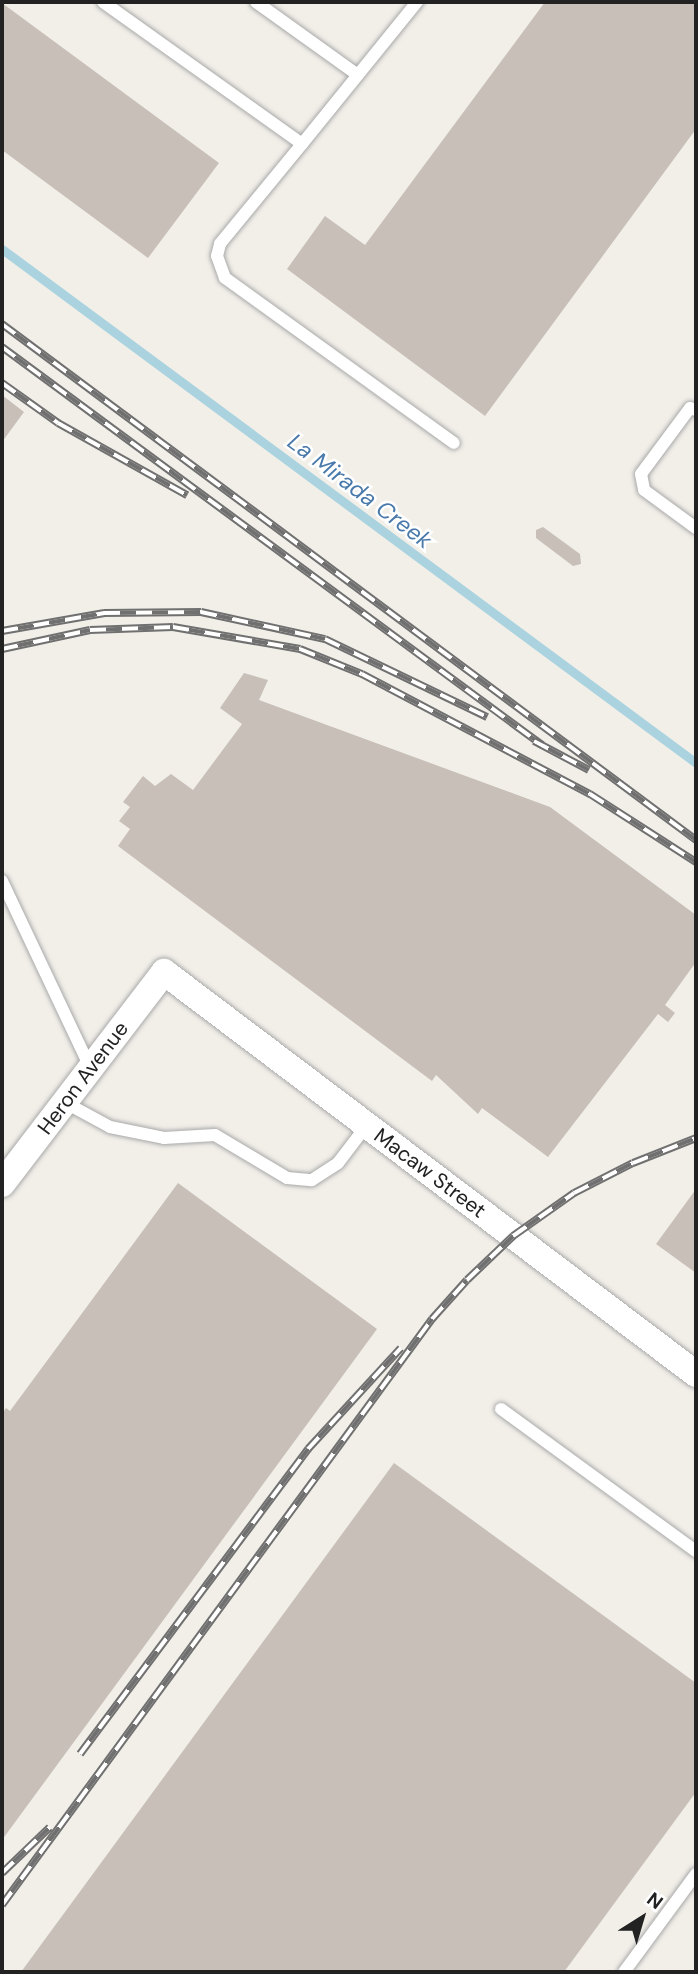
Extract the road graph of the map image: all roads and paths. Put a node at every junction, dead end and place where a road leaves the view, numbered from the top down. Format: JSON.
{"nodes":[{"id":1,"x":103,"y":2,"type":"edge"},
{"id":2,"x":256,"y":2,"type":"edge"},
{"id":3,"x":417,"y":2,"type":"edge"},
{"id":4,"x":358,"y":75,"type":"junction"},
{"id":5,"x":302,"y":144,"type":"junction"},
{"id":6,"x":696,"y":410,"type":"edge"},
{"id":7,"x":454,"y":443,"type":"dead end"},
{"id":8,"x":696,"y":528,"type":"edge"},
{"id":9,"x":2,"y":881,"type":"edge"},
{"id":10,"x":164,"y":972,"type":"joint"},
{"id":11,"x":90,"y":1068,"type":"junction"},
{"id":12,"x":64,"y":1102,"type":"junction"},
{"id":13,"x":368,"y":1125,"type":"junction"},
{"id":14,"x":2,"y":1184,"type":"edge"},
{"id":15,"x":696,"y":1374,"type":"edge"},
{"id":16,"x":501,"y":1409,"type":"dead end"},
{"id":17,"x":696,"y":1551,"type":"edge"},
{"id":18,"x":696,"y":1874,"type":"edge"},
{"id":19,"x":624,"y":1972,"type":"edge"}],
"edges":[{"from":1,"to":5,"type":"lane"},
{"from":2,"to":4,"type":"lane"},
{"from":3,"to":4,"type":"lane"},
{"from":4,"to":5,"type":"lane"},
{"from":5,"to":7,"type":"lane"},
{"from":6,"to":8,"type":"lane"},
{"from":9,"to":11,"type":"lane"},
{"from":10,"to":11,"type":"street","name":"Heron Avenue"},
{"from":10,"to":13,"type":"street","name":"Macaw Street"},
{"from":11,"to":12,"type":"street","name":"Heron Avenue"},
{"from":12,"to":13,"type":"lane"},
{"from":12,"to":14,"type":"street","name":"Heron Avenue"},
{"from":13,"to":15,"type":"street","name":"Macaw Street"},
{"from":16,"to":17,"type":"lane"},
{"from":18,"to":19,"type":"lane"}]}
